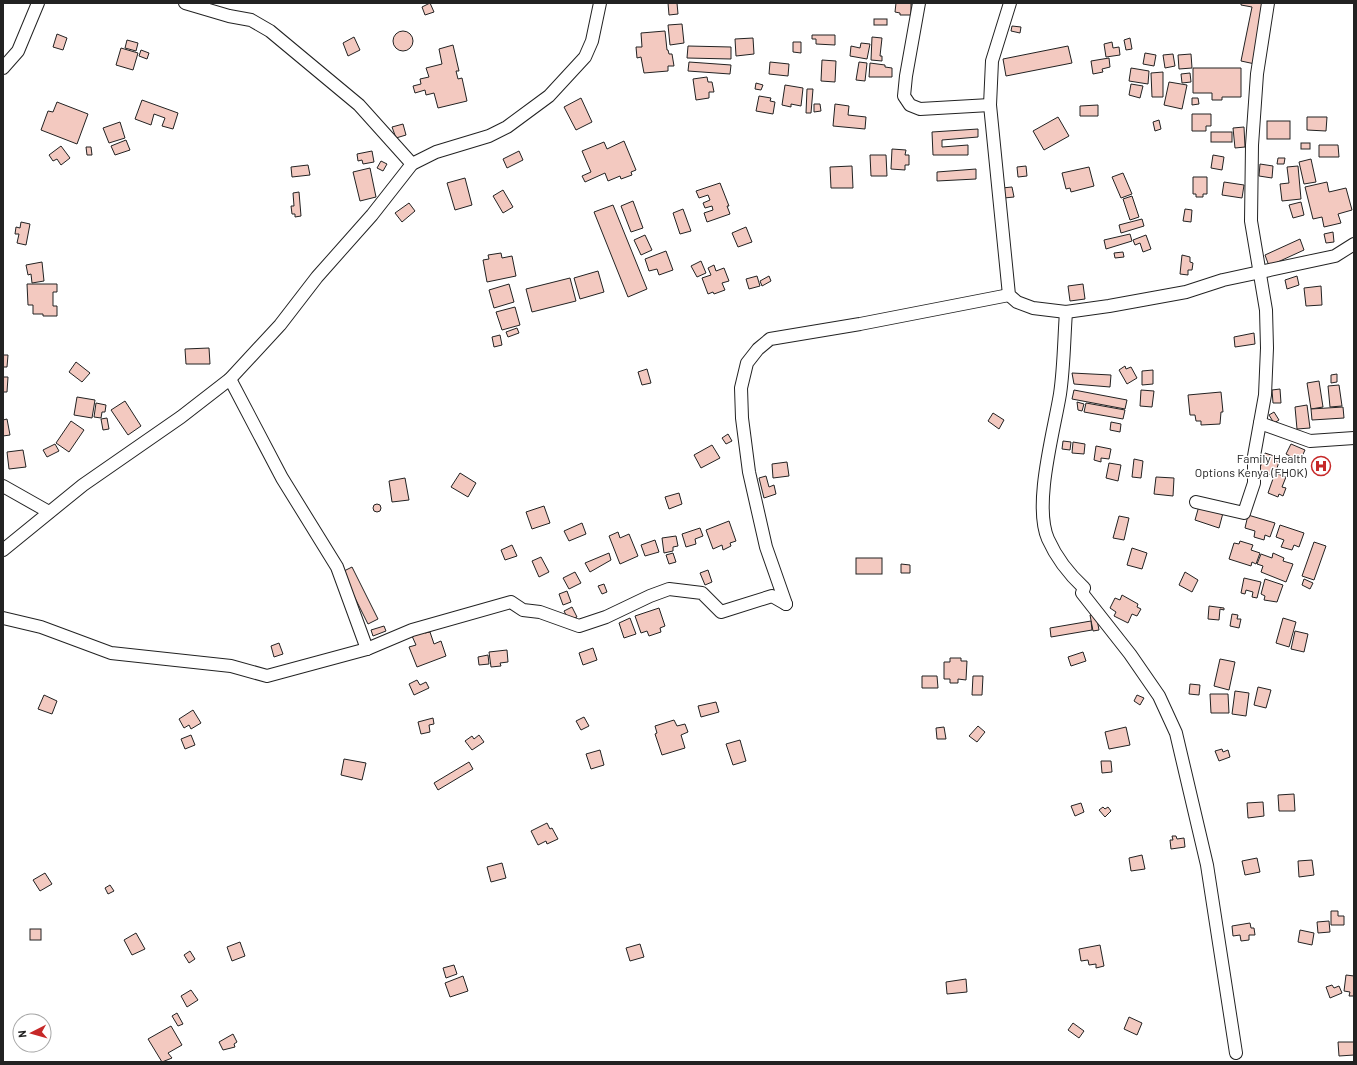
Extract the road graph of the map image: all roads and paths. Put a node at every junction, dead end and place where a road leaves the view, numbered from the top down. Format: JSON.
{"nodes":[{"id":1,"x":38,"y":3,"type":"edge"},
{"id":2,"x":185,"y":3,"type":"edge"},
{"id":3,"x":600,"y":3,"type":"edge"},
{"id":4,"x":919,"y":3,"type":"edge"},
{"id":5,"x":1010,"y":3,"type":"edge"},
{"id":6,"x":1268,"y":3,"type":"edge"},
{"id":7,"x":3,"y":68,"type":"edge"},
{"id":8,"x":990,"y":105,"type":"junction"},
{"id":9,"x":412,"y":164,"type":"junction"},
{"id":10,"x":1354,"y":244,"type":"edge"},
{"id":11,"x":1259,"y":272,"type":"junction"},
{"id":12,"x":1009,"y":295,"type":"junction"},
{"id":13,"x":1066,"y":312,"type":"junction"},
{"id":14,"x":230,"y":379,"type":"junction"},
{"id":15,"x":1260,"y":424,"type":"junction"},
{"id":16,"x":1354,"y":438,"type":"edge"},
{"id":17,"x":3,"y":486,"type":"edge"},
{"id":18,"x":1196,"y":502,"type":"dead end"},
{"id":19,"x":49,"y":512,"type":"junction"},
{"id":20,"x":3,"y":550,"type":"edge"},
{"id":21,"x":3,"y":618,"type":"edge"},
{"id":22,"x":367,"y":649,"type":"junction"},
{"id":23,"x":1236,"y":1053,"type":"dead end"}],
"edges":[{"from":1,"to":7,"type":"street"},
{"from":2,"to":9,"type":"street"},
{"from":3,"to":9,"type":"street"},
{"from":4,"to":8,"type":"street"},
{"from":5,"to":8,"type":"street"},
{"from":6,"to":11,"type":"street"},
{"from":8,"to":12,"type":"street"},
{"from":9,"to":14,"type":"street"},
{"from":10,"to":11,"type":"street"},
{"from":11,"to":13,"type":"street"},
{"from":11,"to":15,"type":"street"},
{"from":12,"to":13,"type":"street"},
{"from":12,"to":22,"type":"street"},
{"from":13,"to":23,"type":"street"},
{"from":14,"to":19,"type":"street"},
{"from":14,"to":22,"type":"street"},
{"from":15,"to":16,"type":"street"},
{"from":15,"to":18,"type":"street"},
{"from":17,"to":19,"type":"street"},
{"from":19,"to":20,"type":"street"},
{"from":21,"to":22,"type":"street"}]}
